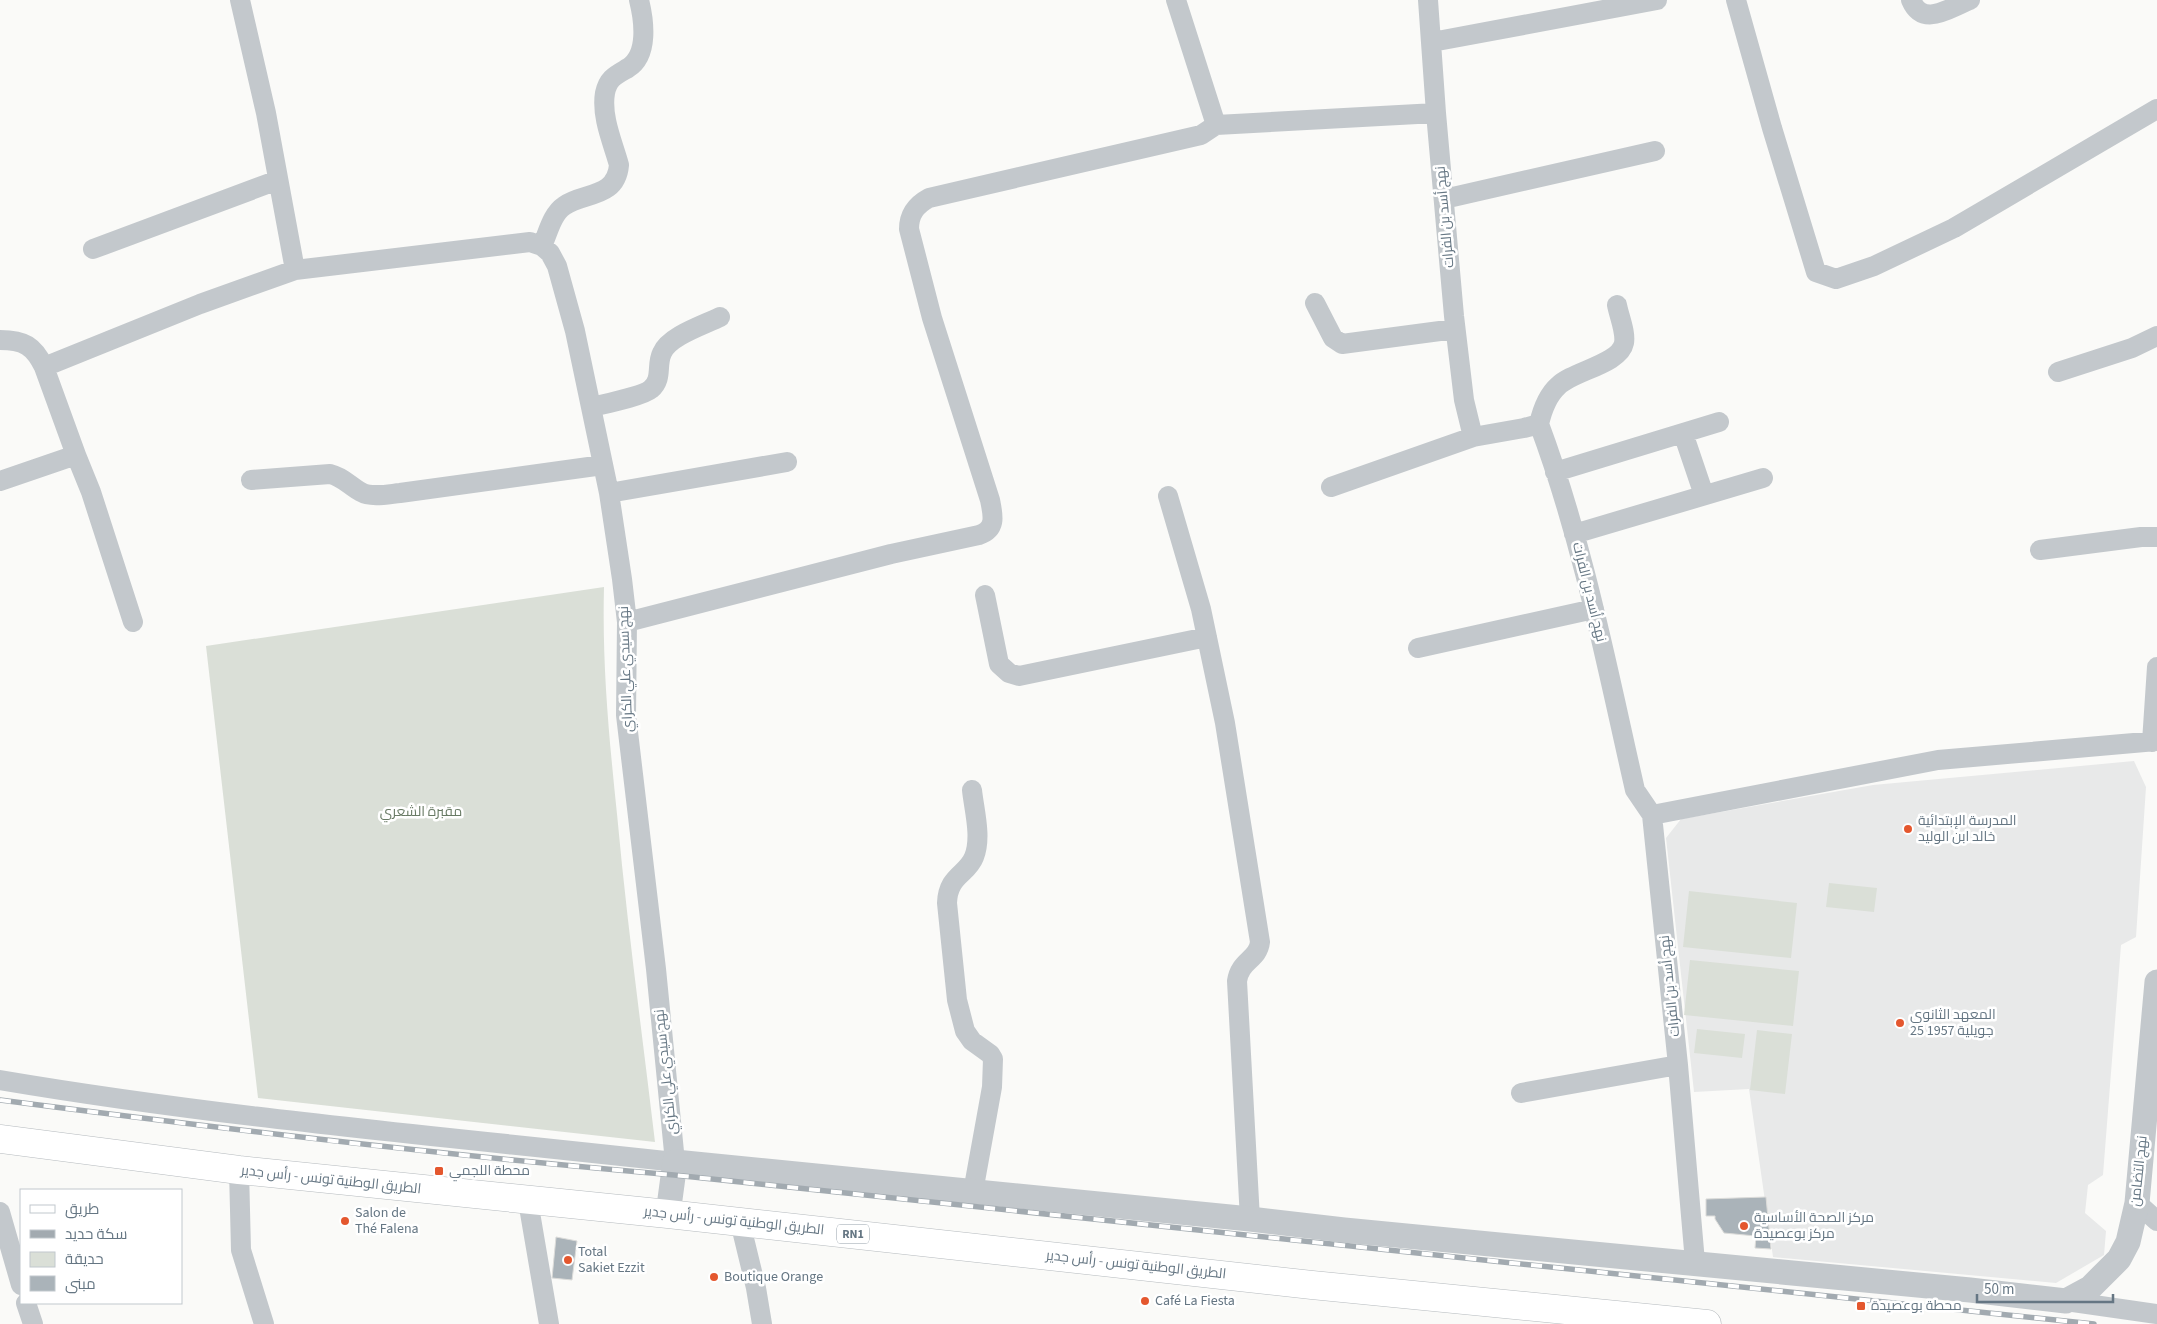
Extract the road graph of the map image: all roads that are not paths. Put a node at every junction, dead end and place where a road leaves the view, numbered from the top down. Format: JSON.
{"nodes":[{"id":1,"x":240,"y":0,"type":"edge"},
{"id":2,"x":639,"y":0,"type":"edge"},
{"id":3,"x":1176,"y":0,"type":"edge"},
{"id":4,"x":1428,"y":0,"type":"edge"},
{"id":5,"x":1657,"y":0,"type":"edge"},
{"id":6,"x":1736,"y":0,"type":"edge"},
{"id":7,"x":1911,"y":0,"type":"edge"},
{"id":8,"x":1970,"y":0,"type":"edge"},
{"id":9,"x":1432,"y":42,"type":"junction"},
{"id":10,"x":2157,"y":110,"type":"edge"},
{"id":11,"x":1436,"y":113,"type":"junction"},
{"id":12,"x":1216,"y":126,"type":"junction"},
{"id":13,"x":1655,"y":150,"type":"dead end"},
{"id":14,"x":278,"y":180,"type":"junction"},
{"id":15,"x":1444,"y":199,"type":"junction"},
{"id":16,"x":542,"y":246,"type":"junction"},
{"id":17,"x":94,"y":249,"type":"dead end"},
{"id":18,"x":295,"y":270,"type":"junction"},
{"id":19,"x":1315,"y":303,"type":"dead end"},
{"id":20,"x":1617,"y":305,"type":"dead end"},
{"id":21,"x":720,"y":317,"type":"dead end"},
{"id":22,"x":1455,"y":329,"type":"junction"},
{"id":23,"x":2157,"y":336,"type":"edge"},
{"id":24,"x":0,"y":340,"type":"edge"},
{"id":25,"x":44,"y":367,"type":"junction"},
{"id":26,"x":2058,"y":372,"type":"dead end"},
{"id":27,"x":592,"y":407,"type":"junction"},
{"id":28,"x":1719,"y":422,"type":"dead end"},
{"id":29,"x":1538,"y":424,"type":"junction"},
{"id":30,"x":1683,"y":433,"type":"junction"},
{"id":31,"x":1473,"y":437,"type":"junction"},
{"id":32,"x":76,"y":455,"type":"junction"},
{"id":33,"x":787,"y":462,"type":"dead end"},
{"id":34,"x":602,"y":465,"type":"junction"},
{"id":35,"x":1555,"y":472,"type":"junction"},
{"id":36,"x":1763,"y":478,"type":"dead end"},
{"id":37,"x":251,"y":480,"type":"dead end"},
{"id":38,"x":0,"y":481,"type":"edge"},
{"id":39,"x":1331,"y":488,"type":"dead end"},
{"id":40,"x":609,"y":493,"type":"junction"},
{"id":41,"x":1704,"y":495,"type":"junction"},
{"id":42,"x":1168,"y":496,"type":"dead end"},
{"id":43,"x":1574,"y":534,"type":"junction"},
{"id":44,"x":2157,"y":537,"type":"edge"},
{"id":45,"x":2040,"y":550,"type":"dead end"},
{"id":46,"x":985,"y":596,"type":"dead end"},
{"id":47,"x":1594,"y":609,"type":"junction"},
{"id":48,"x":133,"y":622,"type":"dead end"},
{"id":49,"x":627,"y":622,"type":"junction"},
{"id":50,"x":1207,"y":637,"type":"junction"},
{"id":51,"x":1418,"y":648,"type":"dead end"},
{"id":52,"x":2157,"y":667,"type":"edge"},
{"id":53,"x":2155,"y":741,"type":"edge"},
{"id":54,"x":972,"y":790,"type":"dead end"},
{"id":55,"x":1652,"y":815,"type":"junction"},
{"id":56,"x":2157,"y":982,"type":"edge"},
{"id":57,"x":1678,"y":1065,"type":"junction"},
{"id":58,"x":0,"y":1080,"type":"edge"},
{"id":59,"x":1521,"y":1093,"type":"dead end"},
{"id":60,"x":0,"y":1138,"type":"edge"},
{"id":61,"x":675,"y":1162,"type":"junction"},
{"id":62,"x":239,"y":1170,"type":"junction"},
{"id":63,"x":973,"y":1192,"type":"junction"},
{"id":64,"x":528,"y":1201,"type":"junction"},
{"id":65,"x":2136,"y":1203,"type":"junction"},
{"id":66,"x":0,"y":1212,"type":"edge"},
{"id":67,"x":668,"y":1214,"type":"junction"},
{"id":68,"x":1250,"y":1219,"type":"junction"},
{"id":69,"x":2157,"y":1221,"type":"edge"},
{"id":70,"x":740,"y":1222,"type":"junction"},
{"id":71,"x":1695,"y":1262,"type":"junction"},
{"id":72,"x":20,"y":1282,"type":"edge"},
{"id":73,"x":2066,"y":1301,"type":"junction"},
{"id":74,"x":26,"y":1304,"type":"edge"},
{"id":75,"x":2157,"y":1314,"type":"edge"},
{"id":76,"x":1678,"y":1322,"type":"edge"},
{"id":77,"x":33,"y":1324,"type":"edge"},
{"id":78,"x":264,"y":1324,"type":"edge"},
{"id":79,"x":549,"y":1324,"type":"edge"},
{"id":80,"x":762,"y":1324,"type":"edge"},
{"id":81,"x":1707,"y":1324,"type":"edge"}],
"edges":[{"from":1,"to":14,"type":"street"},
{"from":2,"to":16,"type":"street"},
{"from":3,"to":12,"type":"street"},
{"from":4,"to":9,"type":"street","name":"نهج أسد بن الفرات"},
{"from":5,"to":9,"type":"street"},
{"from":6,"to":10,"type":"street"},
{"from":7,"to":8,"type":"street"},
{"from":9,"to":11,"type":"street","name":"نهج أسد بن الفرات"},
{"from":11,"to":12,"type":"street"},
{"from":11,"to":15,"type":"street","name":"نهج أسد بن الفرات"},
{"from":12,"to":49,"type":"street"},
{"from":13,"to":15,"type":"street"},
{"from":14,"to":17,"type":"street"},
{"from":14,"to":18,"type":"street"},
{"from":15,"to":22,"type":"street","name":"نهج أسد بن الفرات"},
{"from":16,"to":18,"type":"street"},
{"from":16,"to":27,"type":"street","name":"نهج سيدي علي الكراي"},
{"from":18,"to":25,"type":"street"},
{"from":19,"to":22,"type":"street"},
{"from":20,"to":29,"type":"street"},
{"from":21,"to":27,"type":"street"},
{"from":22,"to":31,"type":"street","name":"نهج أسد بن الفرات"},
{"from":23,"to":26,"type":"street"},
{"from":24,"to":25,"type":"street"},
{"from":25,"to":32,"type":"street"},
{"from":27,"to":34,"type":"street","name":"نهج سيدي علي الكراي"},
{"from":28,"to":30,"type":"street"},
{"from":29,"to":31,"type":"street"},
{"from":29,"to":35,"type":"street","name":"نهج أسد بن الفرات"},
{"from":30,"to":35,"type":"street"},
{"from":30,"to":41,"type":"street"},
{"from":31,"to":39,"type":"street"},
{"from":32,"to":38,"type":"street"},
{"from":32,"to":48,"type":"street"},
{"from":33,"to":40,"type":"street"},
{"from":34,"to":37,"type":"street"},
{"from":34,"to":40,"type":"street","name":"نهج سيدي علي الكراي"},
{"from":35,"to":43,"type":"street","name":"نهج أسد بن الفرات"},
{"from":36,"to":41,"type":"street"},
{"from":40,"to":49,"type":"street","name":"نهج سيدي علي الكراي"},
{"from":41,"to":43,"type":"street"},
{"from":42,"to":50,"type":"street"},
{"from":43,"to":47,"type":"street","name":"نهج أسد بن الفرات"},
{"from":44,"to":45,"type":"street"},
{"from":46,"to":50,"type":"street"},
{"from":47,"to":51,"type":"street"},
{"from":47,"to":55,"type":"street","name":"نهج أسد بن الفرات"},
{"from":49,"to":61,"type":"street","name":"نهج سيدي علي الكراي"},
{"from":50,"to":68,"type":"street"},
{"from":52,"to":53,"type":"street"},
{"from":53,"to":55,"type":"street"},
{"from":54,"to":63,"type":"street"},
{"from":55,"to":57,"type":"street","name":"نهج أسد بن الفرات"},
{"from":56,"to":65,"type":"street","name":"نهج التضامن"},
{"from":57,"to":59,"type":"street"},
{"from":57,"to":71,"type":"street","name":"نهج أسد بن الفرات"},
{"from":58,"to":61,"type":"street"},
{"from":60,"to":62,"type":"main road","name":"الطريق الوطنية تونس - رأس جدير","number":"RN1"},
{"from":61,"to":63,"type":"street"},
{"from":61,"to":67,"type":"street"},
{"from":62,"to":64,"type":"main road","name":"الطريق الوطنية تونس - رأس جدير","number":"RN1"},
{"from":62,"to":78,"type":"street"},
{"from":63,"to":68,"type":"street"},
{"from":64,"to":67,"type":"main road","name":"الطريق الوطنية تونس - رأس جدير","number":"RN1"},
{"from":64,"to":79,"type":"street"},
{"from":65,"to":69,"type":"street"},
{"from":65,"to":73,"type":"street","name":"نهج التضامن"},
{"from":66,"to":72,"type":"street"},
{"from":67,"to":70,"type":"main road","name":"الطريق الوطنية تونس - رأس جدير","number":"RN1"},
{"from":68,"to":71,"type":"street"},
{"from":70,"to":76,"type":"main road","name":"الطريق الوطنية تونس - رأس جدير","number":"RN1"},
{"from":70,"to":80,"type":"street"},
{"from":71,"to":73,"type":"street"},
{"from":73,"to":75,"type":"street"},
{"from":74,"to":77,"type":"street"},
{"from":76,"to":81,"type":"main road","name":"الطريق الوطنية تونس - رأس جدير","number":"RN1"}]}
